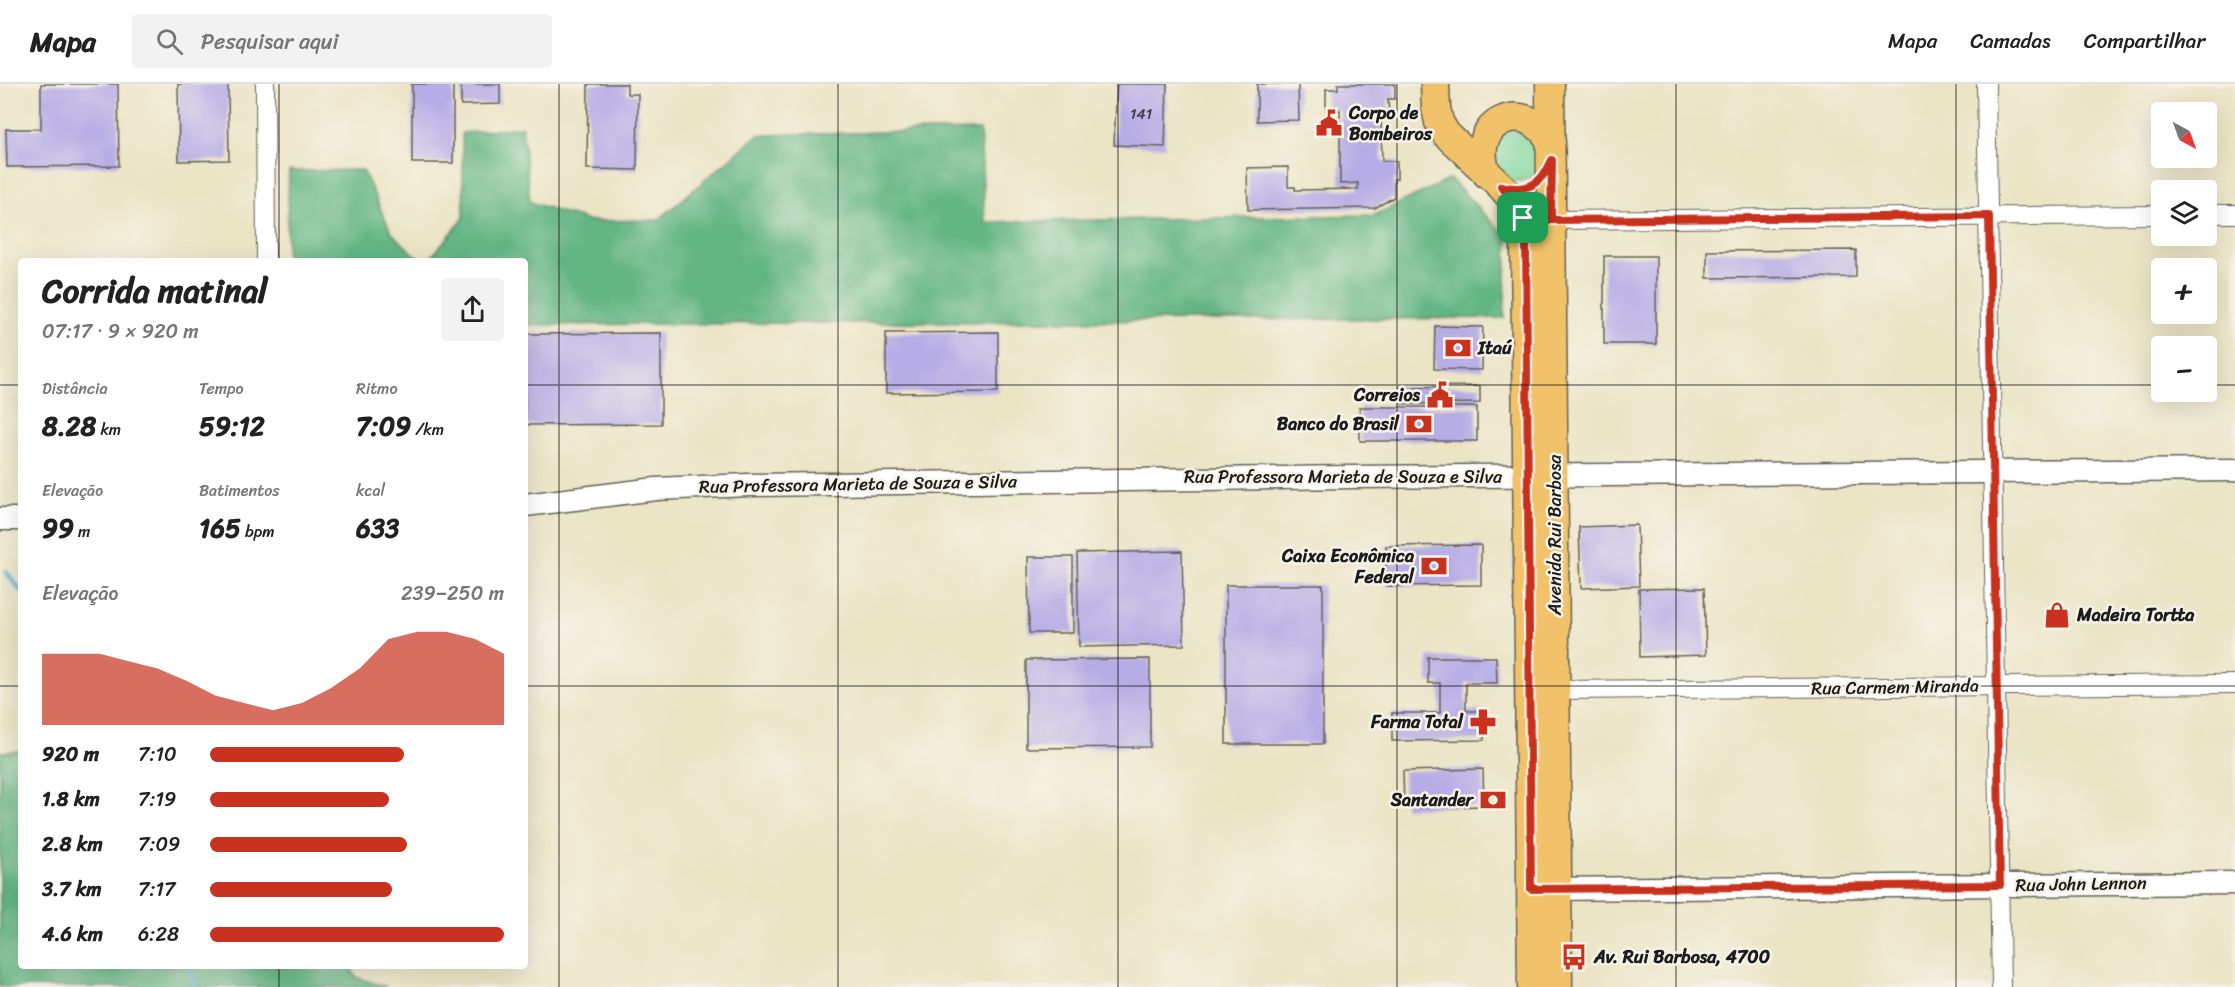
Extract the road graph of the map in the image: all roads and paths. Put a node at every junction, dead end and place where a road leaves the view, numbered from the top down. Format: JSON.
{"nodes":[{"id":1,"x":265,"y":84,"type":"edge"},
{"id":2,"x":1435,"y":84,"type":"edge"},
{"id":3,"x":1550,"y":84,"type":"edge"},
{"id":4,"x":1986,"y":84,"type":"edge"},
{"id":5,"x":1551,"y":151,"type":"junction"},
{"id":6,"x":1494,"y":180,"type":"junction"},
{"id":7,"x":2217,"y":214,"type":"edge"},
{"id":8,"x":2235,"y":214,"type":"edge"},
{"id":9,"x":2151,"y":215,"type":"edge"},
{"id":10,"x":1989,"y":216,"type":"junction"},
{"id":11,"x":1551,"y":220,"type":"junction"},
{"id":12,"x":266,"y":258,"type":"edge"},
{"id":13,"x":2235,"y":470,"type":"edge"},
{"id":14,"x":1993,"y":472,"type":"junction"},
{"id":15,"x":1542,"y":476,"type":"junction"},
{"id":16,"x":528,"y":505,"type":"edge"},
{"id":17,"x":0,"y":519,"type":"edge"},
{"id":18,"x":18,"y":519,"type":"edge"},
{"id":19,"x":2235,"y":684,"type":"edge"},
{"id":20,"x":1996,"y":686,"type":"junction"},
{"id":21,"x":1556,"y":690,"type":"junction"},
{"id":22,"x":2235,"y":883,"type":"edge"},
{"id":23,"x":2000,"y":885,"type":"junction"},
{"id":24,"x":1544,"y":889,"type":"junction"},
{"id":25,"x":1532,"y":987,"type":"edge"},
{"id":26,"x":1558,"y":987,"type":"edge"},
{"id":27,"x":2001,"y":987,"type":"edge"}],
"edges":[{"from":1,"to":12,"type":"street"},
{"from":2,"to":6,"type":"main road","name":"Avenida Rui Barbosa"},
{"from":3,"to":5,"type":"main road","name":"Avenida Rui Barbosa"},
{"from":4,"to":10,"type":"street"},
{"from":5,"to":6,"type":"main road"},
{"from":5,"to":6,"type":"main road"},
{"from":5,"to":11,"type":"main road","name":"Avenida Rui Barbosa"},
{"from":6,"to":15,"type":"main road","name":"Avenida Rui Barbosa"},
{"from":7,"to":8,"type":"street"},
{"from":9,"to":10,"type":"street"},
{"from":10,"to":11,"type":"street"},
{"from":10,"to":14,"type":"street"},
{"from":11,"to":15,"type":"main road","name":"Avenida Rui Barbosa"},
{"from":13,"to":14,"type":"street","name":"Rua Professora Marieta de Souza e Silva"},
{"from":14,"to":15,"type":"street","name":"Rua Professora Marieta de Souza e Silva"},
{"from":14,"to":20,"type":"street"},
{"from":15,"to":16,"type":"street","name":"Rua Professora Marieta de Souza e Silva"},
{"from":15,"to":21,"type":"main road","name":"Avenida Rui Barbosa"},
{"from":15,"to":24,"type":"main road","name":"Avenida Rui Barbosa"},
{"from":17,"to":18,"type":"street"},
{"from":19,"to":20,"type":"street","name":"Rua Carmem Miranda"},
{"from":20,"to":21,"type":"street","name":"Rua Carmem Miranda"},
{"from":20,"to":23,"type":"street"},
{"from":21,"to":24,"type":"main road","name":"Avenida Rui Barbosa"},
{"from":22,"to":23,"type":"street","name":"Rua John Lennon"},
{"from":23,"to":24,"type":"street","name":"Rua John Lennon"},
{"from":23,"to":27,"type":"street"},
{"from":24,"to":25,"type":"main road","name":"Avenida Rui Barbosa"},
{"from":24,"to":26,"type":"main road","name":"Avenida Rui Barbosa"}]}
